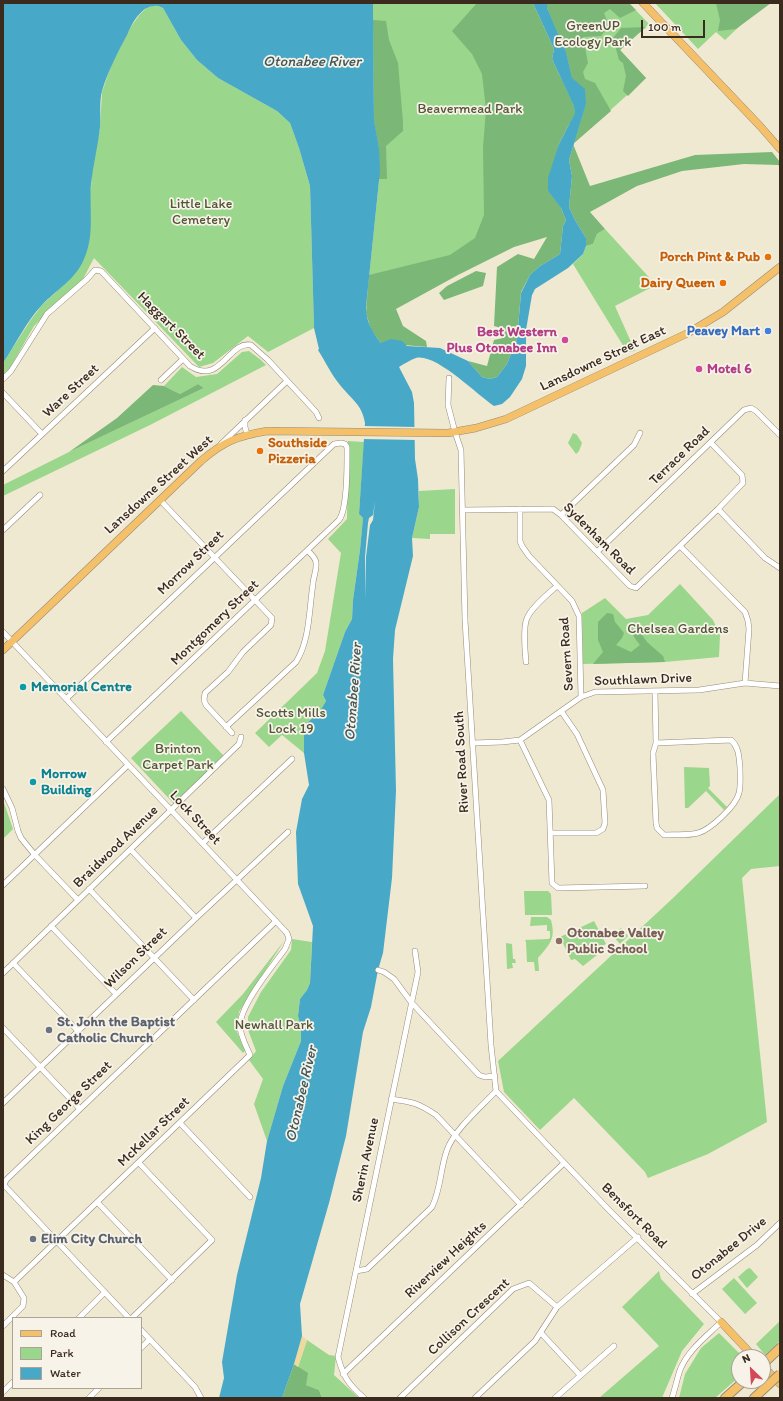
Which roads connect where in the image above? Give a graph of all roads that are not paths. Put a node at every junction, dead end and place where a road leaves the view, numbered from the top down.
1 (643, 3) edge
2 (780, 149) edge
3 (780, 267) edge
4 (155, 328) junction
5 (184, 359) junction
6 (449, 378) dead end
7 (3, 379) edge
8 (161, 380) dead end
9 (287, 381) junction
10 (3, 393) edge
11 (319, 418) dead end
12 (245, 420) junction
13 (455, 432) junction
14 (420, 433) joint
15 (640, 433) dead end
16 (42, 434) junction
17 (247, 434) junction
18 (780, 436) edge
19 (711, 443) junction
20 (334, 444) joint
21 (218, 447) junction
22 (3, 471) edge
23 (40, 495) dead end
24 (160, 500) junction
25 (520, 509) junction
26 (718, 509) junction
27 (463, 510) junction
28 (561, 515) junction
29 (3, 530) edge
30 (680, 546) junction
31 (308, 551) junction
32 (598, 551) junction
33 (215, 557) junction
34 (780, 568) edge
35 (557, 586) junction
36 (256, 600) junction
37 (3, 632) edge
38 (12, 642) junction
39 (3, 650) edge
40 (526, 662) dead end
41 (745, 683) junction
42 (780, 686) edge
43 (655, 691) junction
44 (582, 697) junction
45 (66, 699) junction
46 (561, 711) junction
47 (226, 727) junction
48 (232, 733) dead end
49 (241, 737) dead end
50 (520, 740) junction
51 (106, 742) junction
52 (473, 743) junction
53 (656, 743) junction
54 (292, 759) dead end
55 (128, 765) junction
56 (3, 789) edge
57 (172, 811) junction
58 (288, 832) dead end
59 (551, 833) junction
60 (203, 843) junction
61 (131, 850) junction
62 (34, 854) junction
63 (237, 880) junction
64 (3, 885) edge
65 (644, 886) dead end
66 (89, 889) junction
67 (78, 900) junction
68 (196, 918) junction
69 (276, 921) junction
70 (51, 926) junction
71 (287, 933) joint
72 (415, 951) dead end
73 (154, 957) junction
74 (14, 963) junction
75 (378, 970) dead end
76 (3, 973) edge
77 (116, 994) junction
78 (194, 1000) junction
79 (411, 1002) junction
80 (3, 1028) edge
81 (78, 1030) junction
82 (40, 1068) junction
83 (495, 1076) junction
84 (496, 1091) junction
85 (391, 1099) junction
86 (3, 1103) edge
87 (80, 1109) junction
88 (180, 1123) junction
89 (454, 1135) junction
90 (139, 1163) junction
91 (564, 1163) junction
92 (3, 1185) edge
93 (250, 1197) dead end
94 (98, 1203) junction
95 (521, 1205) junction
96 (780, 1223) edge
97 (638, 1237) junction
98 (58, 1241) junction
99 (356, 1271) junction
100 (3, 1275) edge
101 (172, 1280) junction
102 (14, 1282) junction
103 (105, 1292) junction
104 (692, 1294) junction
105 (558, 1307) junction
106 (80, 1317) edge
107 (129, 1317) edge
108 (131, 1317) edge
109 (721, 1322) junction
110 (3, 1326) edge
111 (142, 1331) edge
112 (540, 1333) junction
113 (149, 1340) junction
114 (614, 1346) dead end
115 (142, 1347) edge
116 (780, 1348) edge
117 (746, 1349) edge
118 (771, 1357) edge
119 (771, 1371) edge
120 (343, 1374) junction
121 (780, 1374) edge
122 (580, 1375) junction
123 (12, 1383) edge
124 (780, 1384) edge
125 (98, 1389) edge
126 (735, 1389) edge
127 (3, 1392) edge
128 (201, 1397) edge
129 (88, 1398) edge
130 (364, 1398) edge
131 (400, 1398) edge
132 (475, 1398) edge
133 (555, 1398) edge
134 (672, 1398) edge
135 (725, 1398) edge
136 (754, 1398) edge

1 - 2 main road
3 - 13 main road, Lansdowne Street East
4 - 5 street, Haggart Street
4 - 7 street, Haggart Street
4 - 16 street, Ware Street
5 - 8 street
5 - 9 street, Haggart Street
6 - 13 street, River Road South
9 - 11 street, Haggart Street
9 - 12 street
10 - 16 street
12 - 17 street
12 - 21 street
13 - 14 main road, Lansdowne Street East
13 - 27 street, River Road South
14 - 17 main road, Lansdowne Street West
15 - 28 street
16 - 22 street, Ware Street
17 - 21 main road, Lansdowne Street West
18 - 19 street, Terrace Road
19 - 26 street, Sydenham Road
19 - 32 street, Terrace Road
20 - 31 street, Montgomery Street
20 - 33 street, Morrow Street
21 - 24 main road, Lansdowne Street West
23 - 29 street
24 - 33 street
24 - 38 main road, Lansdowne Street West
25 - 27 street, Sydenham Road
25 - 28 street, Sydenham Road
25 - 35 street, Severn Road
26 - 30 street, Sydenham Road
26 - 34 street
27 - 52 street, River Road South
28 - 32 street, Sydenham Road
30 - 32 street, Sydenham Road
30 - 41 street
31 - 36 street, Montgomery Street
31 - 47 street
33 - 36 street
33 - 45 street, Morrow Street
35 - 40 street
35 - 44 street, Severn Road
36 - 47 street
36 - 51 street, Montgomery Street
37 - 38 street, Lock Street
38 - 39 main road, Lansdowne Street West
38 - 45 street, Lock Street
41 - 42 street, Southlawn Drive
41 - 43 street, Southlawn Drive
43 - 44 street, Southlawn Drive
43 - 53 street
44 - 46 street, Southlawn Drive
45 - 51 street, Lock Street
46 - 50 street, Southlawn Drive
46 - 59 street
47 - 48 street
49 - 57 street, Braidwood Avenue
50 - 52 street, Southlawn Drive
50 - 59 street
51 - 55 street, Lock Street
52 - 83 street, River Road South
53 - 53 street
54 - 60 street
55 - 57 street, Lock Street
55 - 62 street
56 - 62 street
57 - 60 street, Lock Street
57 - 61 street, Braidwood Avenue
58 - 63 street, Wilson Street
59 - 65 street
60 - 63 street, Lock Street
61 - 66 street, Braidwood Avenue
61 - 68 street
62 - 64 street
62 - 67 street
63 - 68 street, Wilson Street
63 - 69 street, Lock Street
66 - 67 street, Braidwood Avenue
66 - 73 street
67 - 70 street, Braidwood Avenue
68 - 73 street, Wilson Street
69 - 71 street, Lock Street
69 - 78 street, King George Street
70 - 74 street, Braidwood Avenue
70 - 77 street
71 - 88 street, McKellar Street
72 - 79 street, Sherin Avenue
73 - 77 street, Wilson Street
73 - 78 street
74 - 76 street, Braidwood Avenue
74 - 81 street
75 - 79 street
77 - 81 street, Wilson Street
78 - 87 street, King George Street
79 - 83 street
79 - 85 street, Sherin Avenue
80 - 82 street
81 - 82 street, Wilson Street
82 - 86 street, Wilson Street
82 - 87 street
83 - 84 street, River Road South
84 - 89 street
84 - 91 street, Bensfort Road
85 - 89 street
85 - 99 street, Sherin Avenue
87 - 92 street, King George Street
88 - 90 street, McKellar Street
88 - 93 street
89 - 95 street
89 - 99 street
90 - 94 street, McKellar Street
90 - 101 street
91 - 95 street, Riverview Heights
91 - 97 street, Bensfort Road
92 - 98 street
94 - 98 street, McKellar Street
94 - 101 street
95 - 120 street, Riverview Heights
96 - 104 street, Otonabee Drive
97 - 104 street, Bensfort Road
97 - 105 street
98 - 102 street, McKellar Street
98 - 103 street
99 - 120 street, Sherin Avenue
100 - 102 street
101 - 108 street
102 - 110 street
103 - 106 street
103 - 107 street
104 - 109 street, Bensfort Road
105 - 112 street
105 - 131 street, Collison Crescent
109 - 117 main road, Bensfort Road
109 - 134 street
111 - 113 street
112 - 122 street
112 - 132 street
113 - 115 street
113 - 128 street
114 - 122 street
116 - 118 highway
119 - 124 main road
120 - 130 street
121 - 136 highway, bridge
122 - 133 street
123 - 127 street
125 - 129 street
126 - 135 highway

